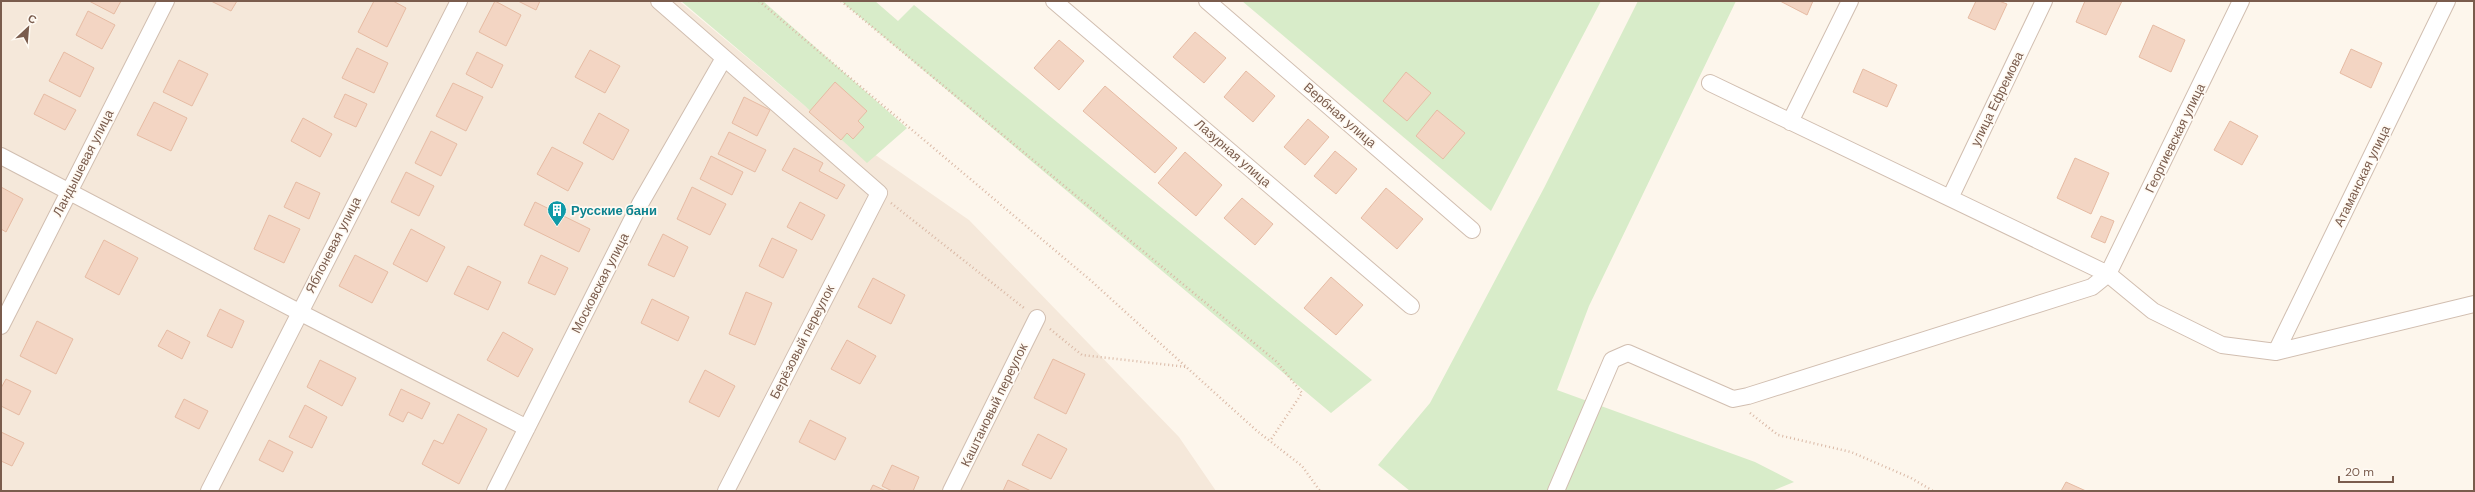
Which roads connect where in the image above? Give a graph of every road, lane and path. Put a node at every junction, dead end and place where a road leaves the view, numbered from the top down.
1 (166, 1) edge
2 (459, 1) edge
3 (659, 1) edge
4 (759, 1) edge
5 (841, 1) edge
6 (1054, 1) edge
7 (1207, 1) edge
8 (1850, 1) edge
9 (2044, 1) edge
10 (2241, 1) edge
11 (2448, 1) edge
12 (724, 58) junction
13 (1710, 83) dead end
14 (1790, 122) junction
15 (1, 156) edge
16 (68, 191) junction
17 (879, 193) junction
18 (1950, 198) junction
19 (1472, 230) dead end
20 (2108, 274) junction
21 (2474, 304) edge
22 (1411, 306) dead end
23 (299, 312) junction
24 (1037, 318) junction
25 (1, 326) edge
26 (2276, 352) junction
27 (1187, 367) junction
28 (1733, 399) junction
29 (527, 428) junction
30 (1270, 441) junction
31 (209, 491) edge
32 (495, 491) edge
33 (726, 491) edge
34 (951, 491) edge
35 (1320, 491) edge
36 (1556, 491) edge
37 (1933, 491) edge

1 - 16 street, Ландышевая улица
2 - 23 street, Яблоневая улица
3 - 12 street
4 - 27 path
5 - 30 path
6 - 22 street, Лазурная улица
7 - 19 street, Вербная улица
8 - 14 street
9 - 18 street, улица Ефремова
10 - 20 street, Георгиевская улица
11 - 26 street, Атаманская улица
12 - 17 street
12 - 29 street, Московская улица
13 - 14 street
14 - 18 street
15 - 16 street
16 - 23 street
16 - 25 street, Ландышевая улица
17 - 24 path
17 - 33 street, Берёзовый переулок
18 - 20 street
20 - 26 street
20 - 28 street
21 - 26 street
23 - 29 street
23 - 31 street, Яблоневая улица
24 - 27 path
24 - 34 street, Каштановый переулок
27 - 30 path
28 - 36 street
28 - 37 path
29 - 32 street, Московская улица
30 - 35 path

